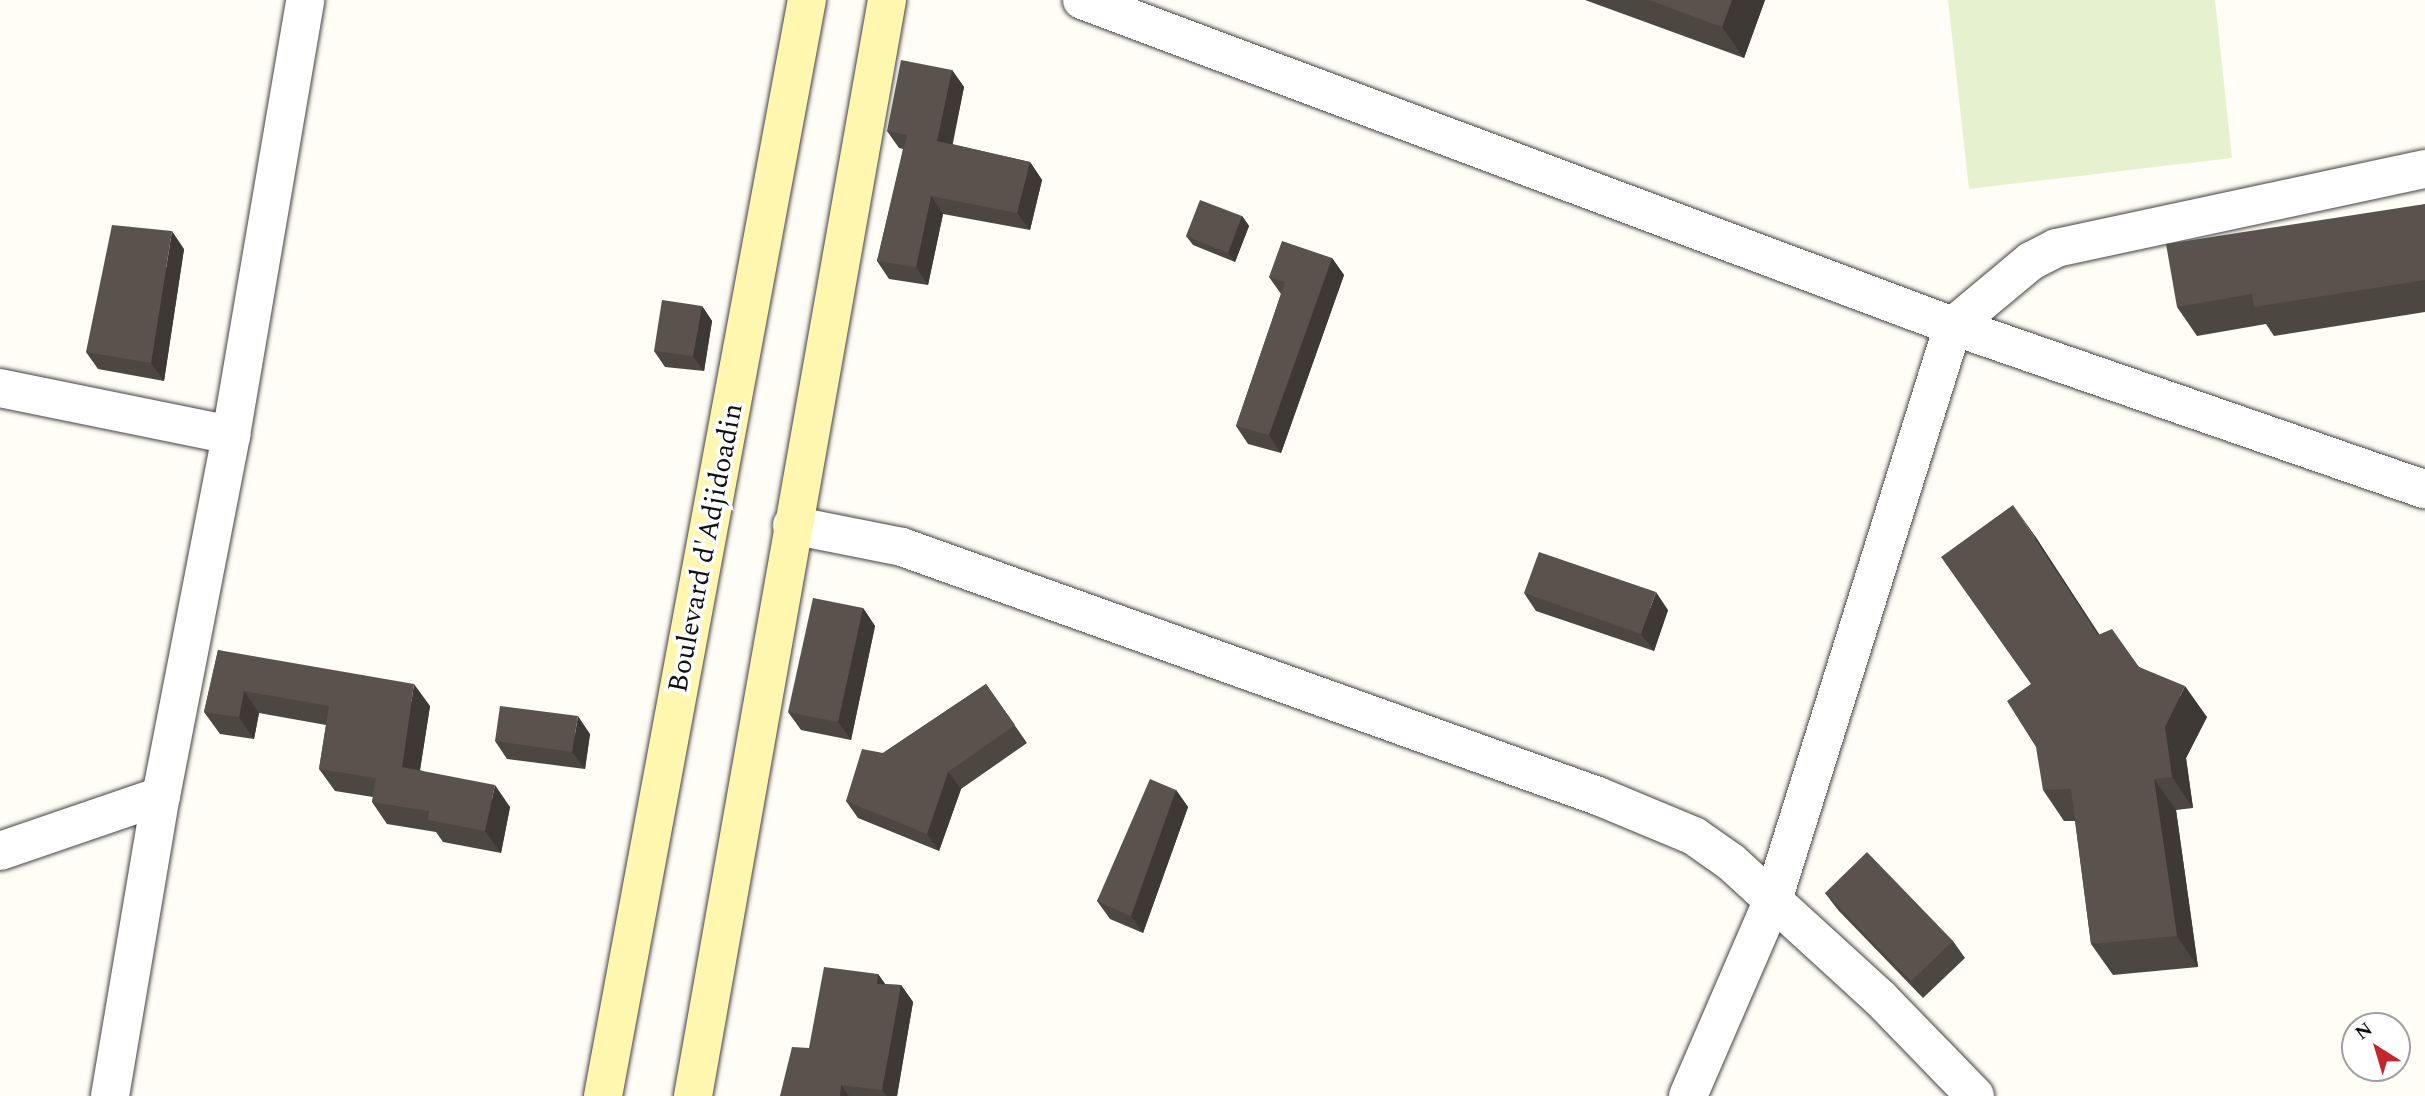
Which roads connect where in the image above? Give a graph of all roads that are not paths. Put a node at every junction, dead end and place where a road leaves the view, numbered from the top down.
1 (305, 0) edge
2 (807, 0) edge
3 (887, 0) edge
4 (1082, 0) edge
5 (1144, 12) edge
6 (2425, 169) edge
7 (1953, 326) junction
8 (0, 388) edge
9 (232, 435) junction
10 (2425, 489) edge
11 (792, 525) junction
12 (161, 796) junction
13 (0, 851) edge
14 (1773, 900) junction
15 (110, 1096) edge
16 (603, 1096) edge
17 (693, 1096) edge
18 (1688, 1096) edge
19 (1975, 1096) edge

1 - 9 street
2 - 16 main road, Boulevard d'Adjidoadin
3 - 11 main road
4 - 5 street
5 - 7 street
6 - 7 street
7 - 10 street
7 - 14 street
8 - 9 street
9 - 12 street
11 - 14 street
11 - 17 main road
12 - 13 street
12 - 15 street
14 - 18 street
14 - 19 street

